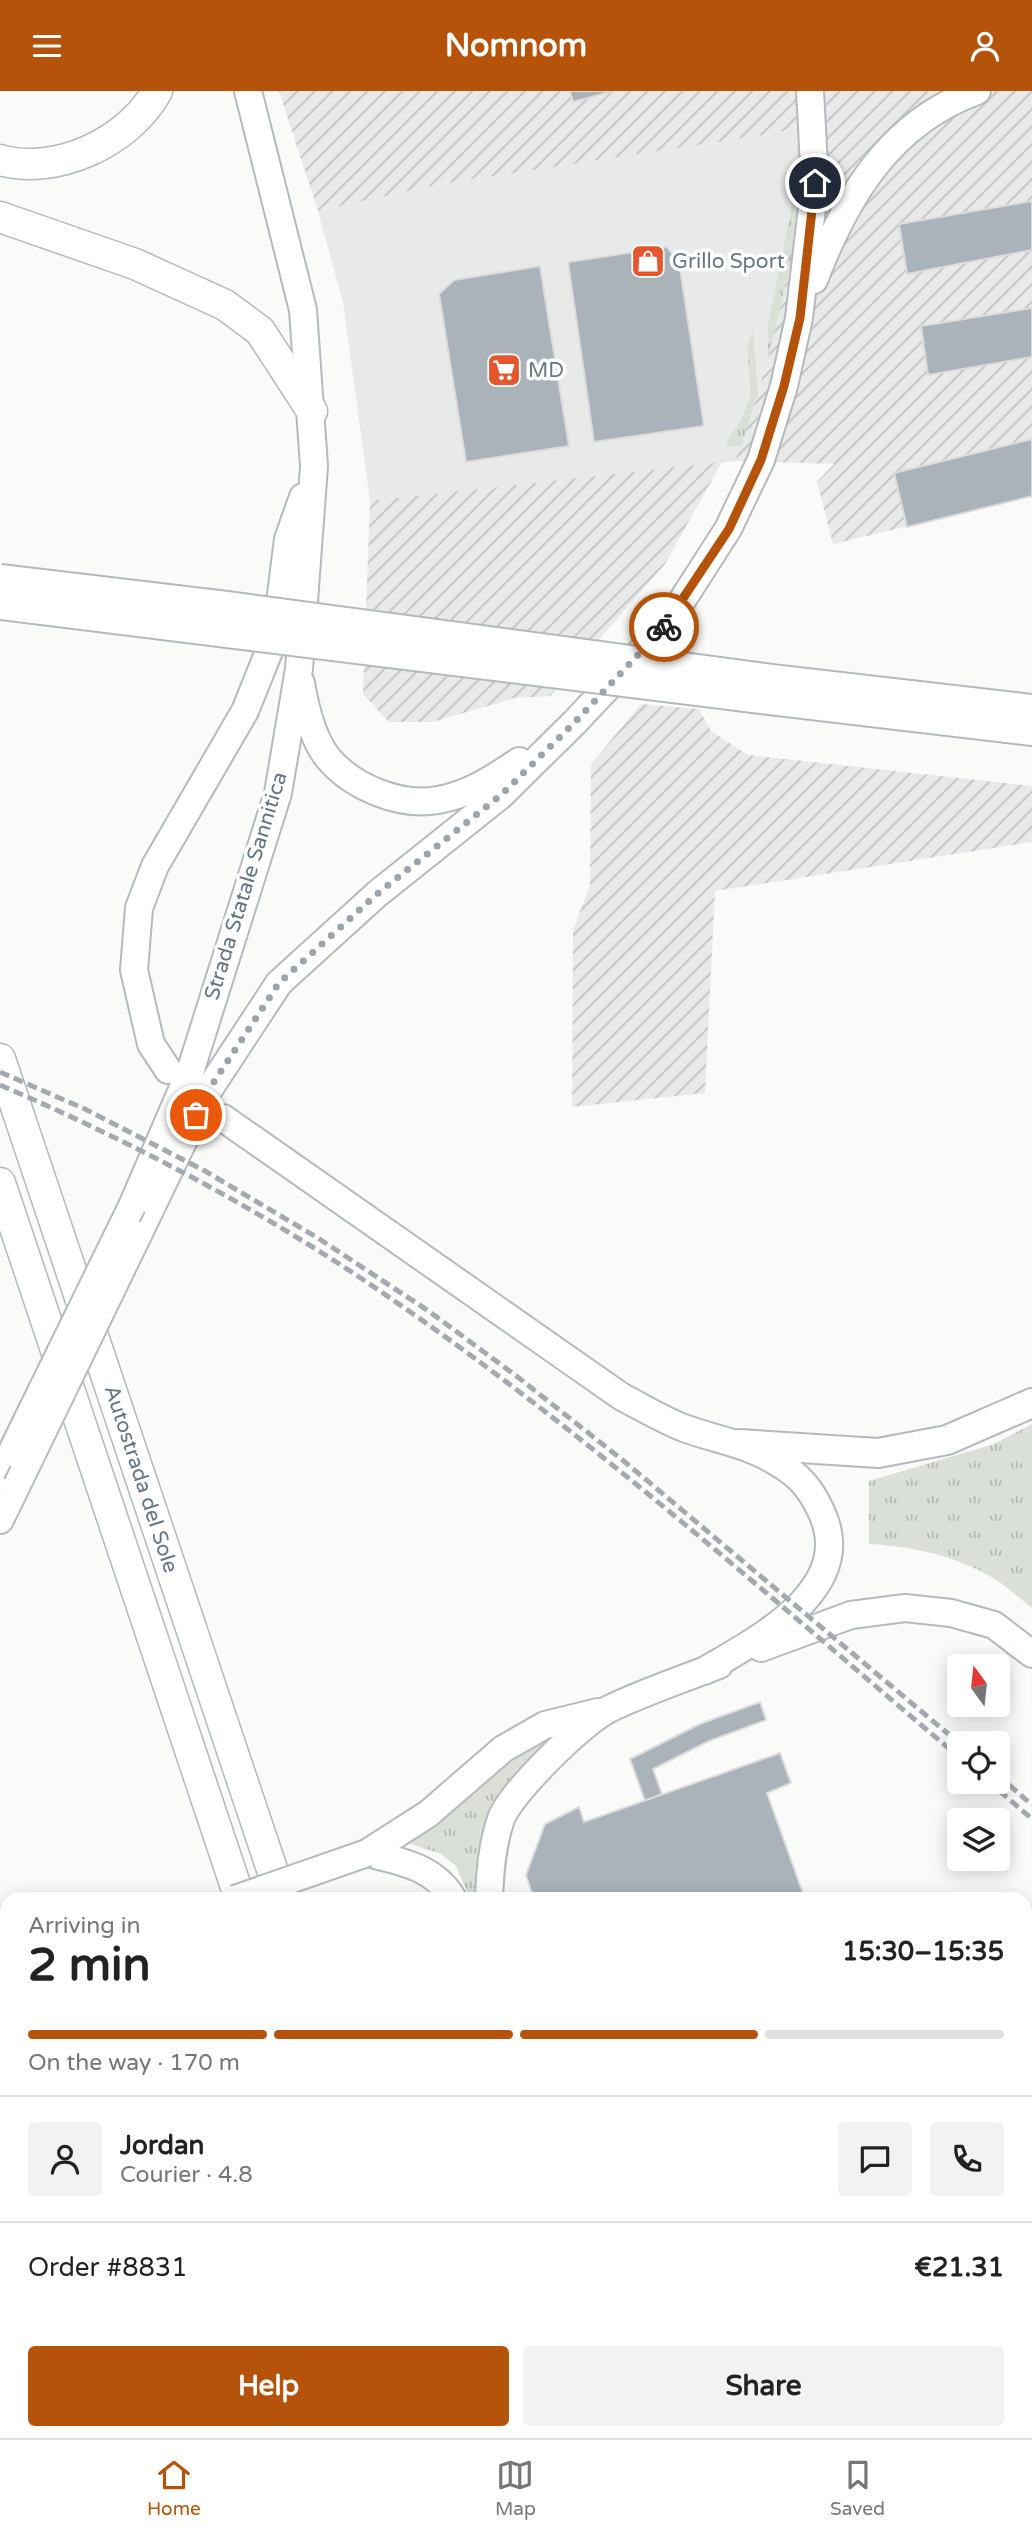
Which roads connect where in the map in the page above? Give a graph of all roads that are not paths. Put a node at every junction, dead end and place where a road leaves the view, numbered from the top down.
1 (157, 91) edge
2 (248, 91) edge
3 (810, 91) edge
4 (978, 91) edge
5 (0, 160) edge
6 (0, 217) edge
7 (800, 318) junction
8 (312, 411) junction
9 (314, 466) junction
10 (0, 579) edge
11 (0, 605) edge
12 (299, 669) junction
13 (779, 690) junction
14 (1032, 709) edge
15 (575, 722) junction
16 (1032, 731) edge
17 (0, 1059) edge
18 (168, 1070) dead end
19 (223, 1118) dead end
20 (0, 1183) edge
21 (1032, 1403) edge
22 (740, 1444) junction
23 (10, 1471) edge
24 (0, 1520) edge
25 (1032, 1654) edge
26 (704, 1671) junction
27 (606, 1710) junction
28 (367, 1853) junction
29 (235, 1892) edge
30 (257, 1892) edge
31 (280, 1892) edge
32 (447, 1892) edge
33 (489, 1892) edge

1 - 5 highway
2 - 8 main road, Strada Statale Sannitica
3 - 7 main road
4 - 7 main road
6 - 8 highway
7 - 15 main road
8 - 9 main road, Strada Statale Sannitica
9 - 12 main road, Strada Statale Sannitica
9 - 18 main road
10 - 13 highway, bridge
11 - 13 highway, bridge
12 - 15 main road
12 - 23 main road, Strada Statale Sannitica, bridge
13 - 14 highway
13 - 16 highway
15 - 23 main road, Strada Statale Sannitica, bridge
17 - 31 highway, Autostrada del Sole
19 - 22 main road
20 - 29 highway, Autostrada del Sole
21 - 22 highway
22 - 26 main road
23 - 24 main road, Strada Statale Sannitica
25 - 26 main road
26 - 27 main road
27 - 28 main road
27 - 33 main road
28 - 30 main road, bridge
28 - 32 main road

